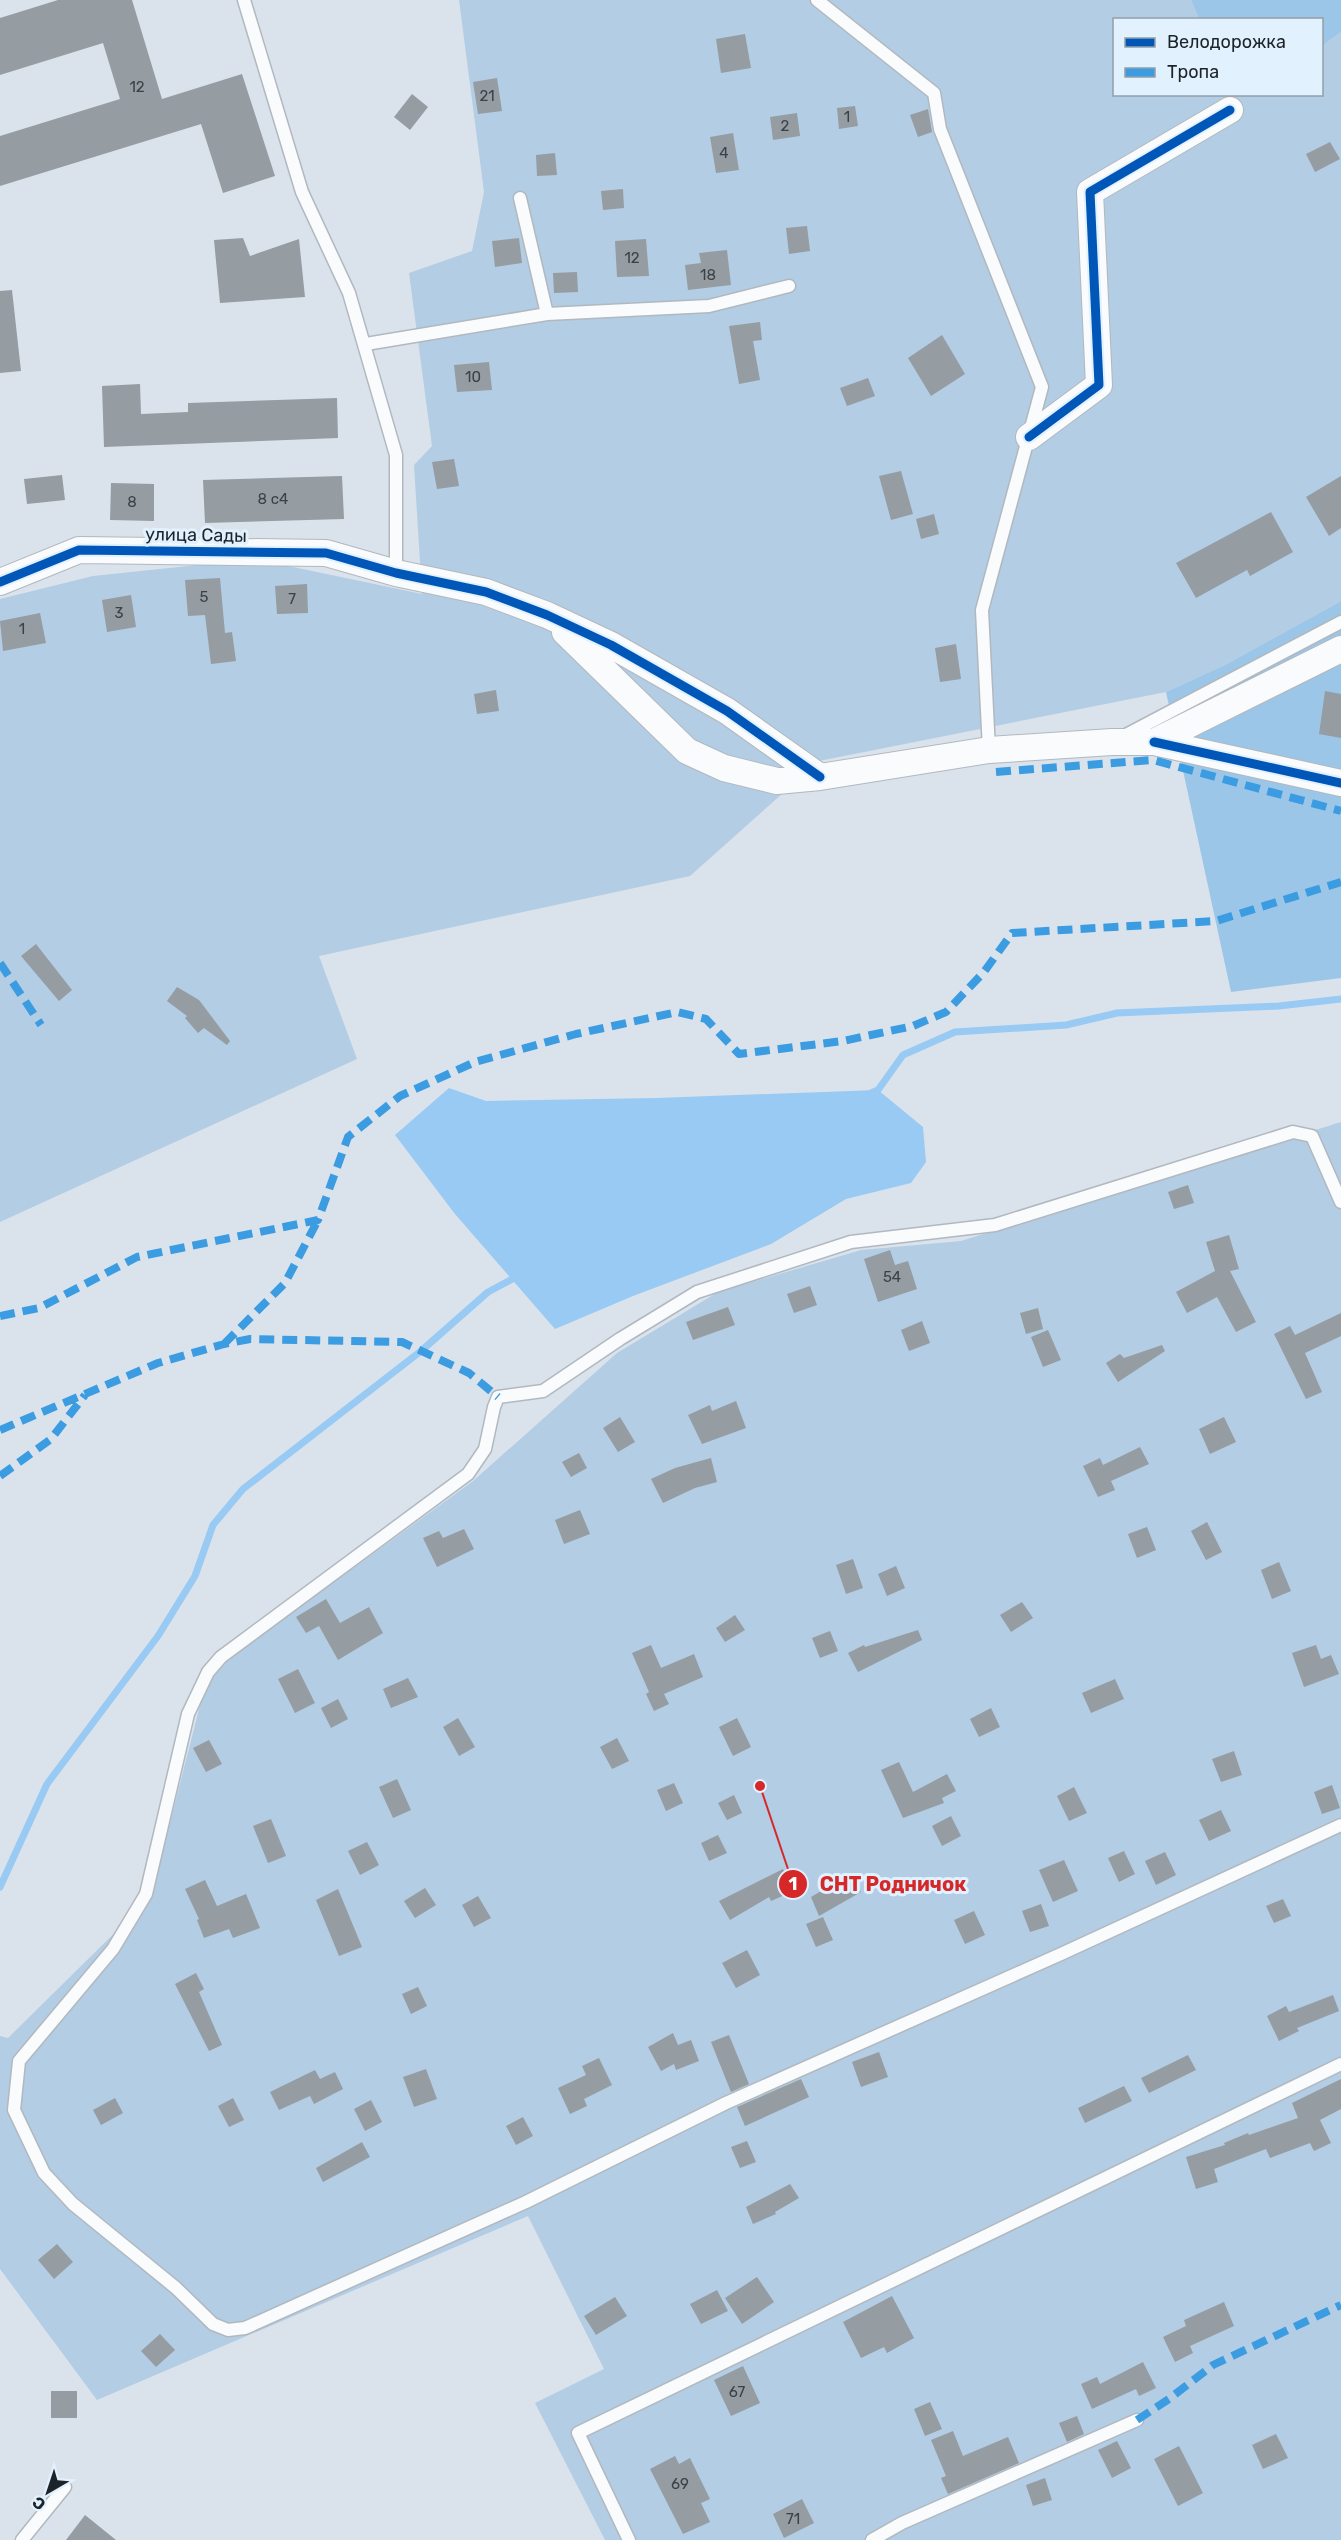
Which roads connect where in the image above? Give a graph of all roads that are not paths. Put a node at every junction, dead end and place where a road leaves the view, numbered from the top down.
1 (244, 0) edge
2 (817, 0) edge
3 (1230, 110) dead end
4 (520, 198) dead end
5 (789, 286) dead end
6 (547, 314) junction
7 (366, 344) junction
8 (1029, 437) junction
9 (396, 573) junction
10 (0, 582) edge
11 (547, 615) junction
12 (1341, 622) edge
13 (1341, 649) edge
14 (1112, 742) junction
15 (1154, 742) junction
16 (989, 750) junction
17 (820, 777) junction
18 (1341, 783) edge
19 (1341, 1202) edge
20 (1341, 1825) edge
21 (1341, 2064) edge
22 (1137, 2420) dead end
23 (65, 2487) dead end
24 (22, 2540) edge
25 (629, 2540) edge
26 (872, 2540) edge

1 - 7 lane
2 - 8 lane
3 - 8 street
4 - 6 lane
5 - 6 lane
6 - 7 lane
7 - 9 lane
8 - 16 lane
9 - 10 street, улица Сады
9 - 11 street, улица Сады
11 - 17 street, улица Сады
11 - 17 street
12 - 14 lane
13 - 15 street
14 - 15 street
14 - 16 street
15 - 18 street
16 - 17 street
19 - 20 lane
21 - 25 lane
22 - 26 lane
23 - 24 lane

